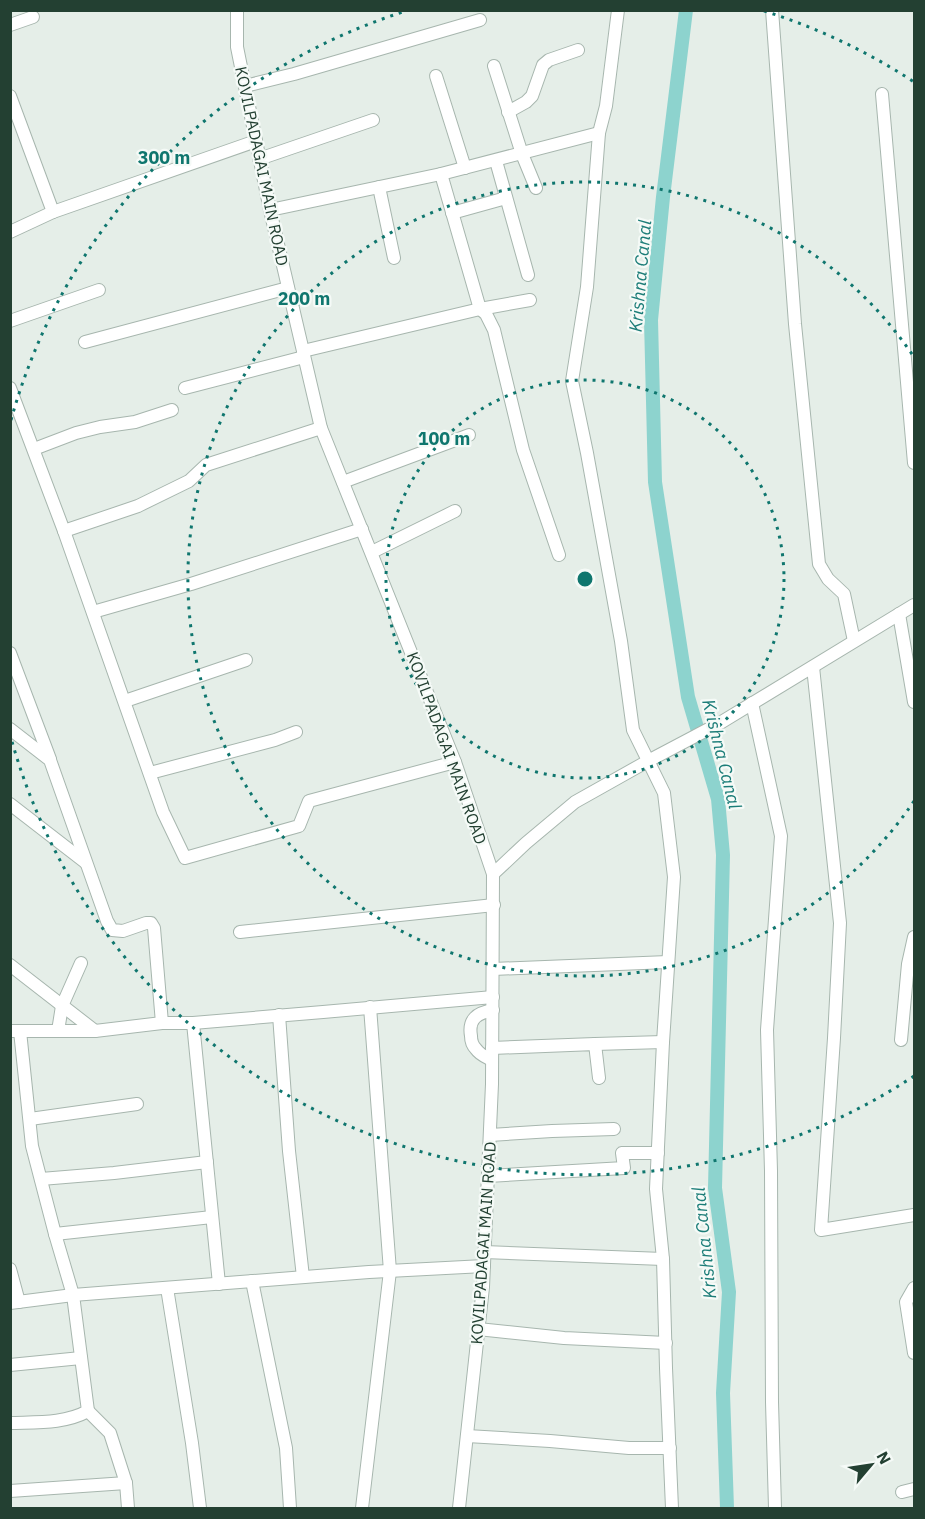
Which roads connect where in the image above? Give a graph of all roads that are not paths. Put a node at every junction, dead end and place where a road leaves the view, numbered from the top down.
1 (237, 10) edge
2 (618, 10) edge
3 (772, 10) edge
4 (33, 17) dead end
5 (480, 20) dead end
6 (10, 25) edge
7 (578, 50) dead end
8 (494, 66) dead end
9 (436, 76) dead end
10 (245, 86) junction
11 (882, 94) dead end
12 (10, 96) edge
13 (508, 112) junction
14 (373, 120) dead end
15 (599, 133) junction
16 (256, 141) junction
17 (522, 154) junction
18 (259, 159) junction
19 (496, 160) junction
20 (465, 168) junction
21 (441, 174) junction
22 (379, 187) junction
23 (536, 188) dead end
24 (506, 198) junction
25 (270, 210) junction
26 (53, 212) junction
27 (452, 213) junction
28 (10, 232) edge
29 (394, 258) dead end
30 (528, 275) dead end
31 (288, 288) junction
32 (99, 290) dead end
33 (530, 300) dead end
34 (480, 309) junction
35 (10, 321) edge
36 (85, 342) dead end
37 (303, 354) junction
38 (10, 388) edge
39 (185, 388) dead end
40 (172, 410) dead end
41 (321, 428) junction
42 (469, 435) dead end
43 (34, 449) junction
44 (915, 463) edge
45 (343, 482) junction
46 (455, 511) dead end
47 (362, 529) junction
48 (64, 531) junction
49 (372, 552) junction
50 (559, 555) dead end
51 (915, 605) edge
52 (93, 612) junction
53 (899, 614) junction
54 (854, 641) junction
55 (10, 653) edge
56 (246, 660) dead end
57 (813, 667) junction
58 (124, 701) junction
59 (915, 702) edge
60 (752, 703) junction
61 (10, 729) edge
62 (296, 732) dead end
63 (50, 760) junction
64 (648, 761) junction
65 (455, 762) junction
66 (150, 773) junction
67 (10, 804) edge
68 (86, 862) junction
69 (493, 874) junction
70 (494, 905) junction
71 (240, 932) dead end
72 (915, 937) edge
73 (668, 962) junction
74 (81, 963) dead end
75 (10, 965) edge
76 (493, 969) junction
77 (493, 997) junction
78 (62, 1005) junction
79 (370, 1007) junction
80 (492, 1010) junction
81 (279, 1015) junction
82 (162, 1023) junction
83 (193, 1023) junction
84 (15, 1031) edge
85 (58, 1031) junction
86 (95, 1031) junction
87 (901, 1040) dead end
88 (663, 1042) junction
89 (595, 1044) junction
90 (492, 1054) junction
91 (599, 1078) dead end
92 (137, 1104) dead end
93 (30, 1119) junction
94 (614, 1129) dead end
95 (490, 1136) junction
96 (658, 1154) junction
97 (207, 1162) junction
98 (488, 1176) junction
99 (41, 1179) junction
100 (915, 1215) edge
101 (212, 1217) junction
102 (55, 1234) junction
103 (484, 1252) junction
104 (663, 1258) junction
105 (483, 1266) junction
106 (10, 1269) edge
107 (390, 1271) junction
108 (303, 1277) junction
109 (252, 1281) junction
110 (219, 1284) junction
111 (167, 1288) junction
112 (915, 1288) edge
113 (73, 1295) junction
114 (15, 1302) edge
115 (478, 1329) junction
116 (666, 1343) junction
117 (915, 1353) edge
118 (81, 1358) junction
119 (10, 1365) edge
120 (88, 1411) junction
121 (10, 1424) edge
122 (467, 1436) junction
123 (670, 1448) junction
124 (126, 1484) junction
125 (10, 1491) edge
126 (128, 1509) edge
127 (200, 1509) edge
128 (290, 1509) edge
129 (362, 1509) edge
130 (459, 1509) edge
131 (672, 1509) edge
132 (775, 1509) edge

1 - 10 street, KOVILPADAGAI MAIN ROAD
2 - 15 street
3 - 54 street
4 - 6 street
5 - 10 street
7 - 13 street
8 - 13 street
9 - 20 street
10 - 16 street, KOVILPADAGAI MAIN ROAD
11 - 44 street
12 - 26 street
13 - 17 street
14 - 18 street
15 - 17 street
15 - 64 street
16 - 18 street, KOVILPADAGAI MAIN ROAD
16 - 26 street
17 - 19 street
17 - 23 street
18 - 25 street, KOVILPADAGAI MAIN ROAD
19 - 20 street
19 - 24 street
20 - 21 street
21 - 22 street
21 - 27 street
22 - 25 street
22 - 29 street
24 - 27 street
24 - 30 street
25 - 31 street, KOVILPADAGAI MAIN ROAD
26 - 28 street
27 - 34 street
31 - 36 street
31 - 37 street, KOVILPADAGAI MAIN ROAD
32 - 35 street
33 - 34 street
34 - 37 street
34 - 50 street
37 - 39 street
37 - 41 street, KOVILPADAGAI MAIN ROAD
38 - 43 street
40 - 43 street
41 - 45 street, KOVILPADAGAI MAIN ROAD
41 - 48 street
42 - 45 street
43 - 48 street
45 - 47 street, KOVILPADAGAI MAIN ROAD
46 - 49 street
47 - 49 street, KOVILPADAGAI MAIN ROAD
47 - 52 street
48 - 52 street
49 - 65 street, KOVILPADAGAI MAIN ROAD
51 - 53 street
52 - 58 street
53 - 54 street
53 - 59 street
54 - 57 street
55 - 63 street
56 - 58 street
57 - 60 street
57 - 100 street
58 - 66 street
60 - 64 street
60 - 132 street
61 - 63 street
62 - 66 street
63 - 68 street
64 - 69 street
64 - 73 street
65 - 66 street
65 - 69 street, KOVILPADAGAI MAIN ROAD
67 - 68 street
68 - 82 street
69 - 70 street, KOVILPADAGAI MAIN ROAD
70 - 71 street
70 - 76 street, KOVILPADAGAI MAIN ROAD
72 - 87 street
73 - 76 street
73 - 88 street
74 - 78 street
75 - 78 street
76 - 77 street, KOVILPADAGAI MAIN ROAD
77 - 79 street
77 - 80 street, KOVILPADAGAI MAIN ROAD
78 - 85 street
78 - 86 street
79 - 81 street
79 - 107 street
80 - 90 street, KOVILPADAGAI MAIN ROAD
80 - 90 street
81 - 83 street
81 - 108 street
82 - 83 street
82 - 86 street
83 - 97 street
84 - 85 street
84 - 93 street
85 - 86 street
88 - 89 street
88 - 96 street
89 - 90 street
89 - 91 street
90 - 95 street, KOVILPADAGAI MAIN ROAD
92 - 93 street
93 - 99 street
94 - 95 street
95 - 98 street, KOVILPADAGAI MAIN ROAD
96 - 98 street
96 - 104 street
97 - 99 street
97 - 101 street
98 - 103 street, KOVILPADAGAI MAIN ROAD
99 - 102 street
101 - 102 street
101 - 110 street
102 - 113 street
103 - 104 street
103 - 105 street, KOVILPADAGAI MAIN ROAD
104 - 116 street
105 - 107 street
105 - 115 street, KOVILPADAGAI MAIN ROAD
106 - 114 street
107 - 108 street
107 - 129 street
108 - 109 street
109 - 110 street
109 - 128 street
110 - 111 street
111 - 113 street
111 - 127 street
112 - 117 street
113 - 114 street
113 - 118 street
115 - 116 street
115 - 122 street, KOVILPADAGAI MAIN ROAD
116 - 123 street
118 - 119 street
118 - 120 street
120 - 121 street
120 - 124 street
122 - 123 street
122 - 130 street, KOVILPADAGAI MAIN ROAD
123 - 131 street
124 - 125 street
124 - 126 street

